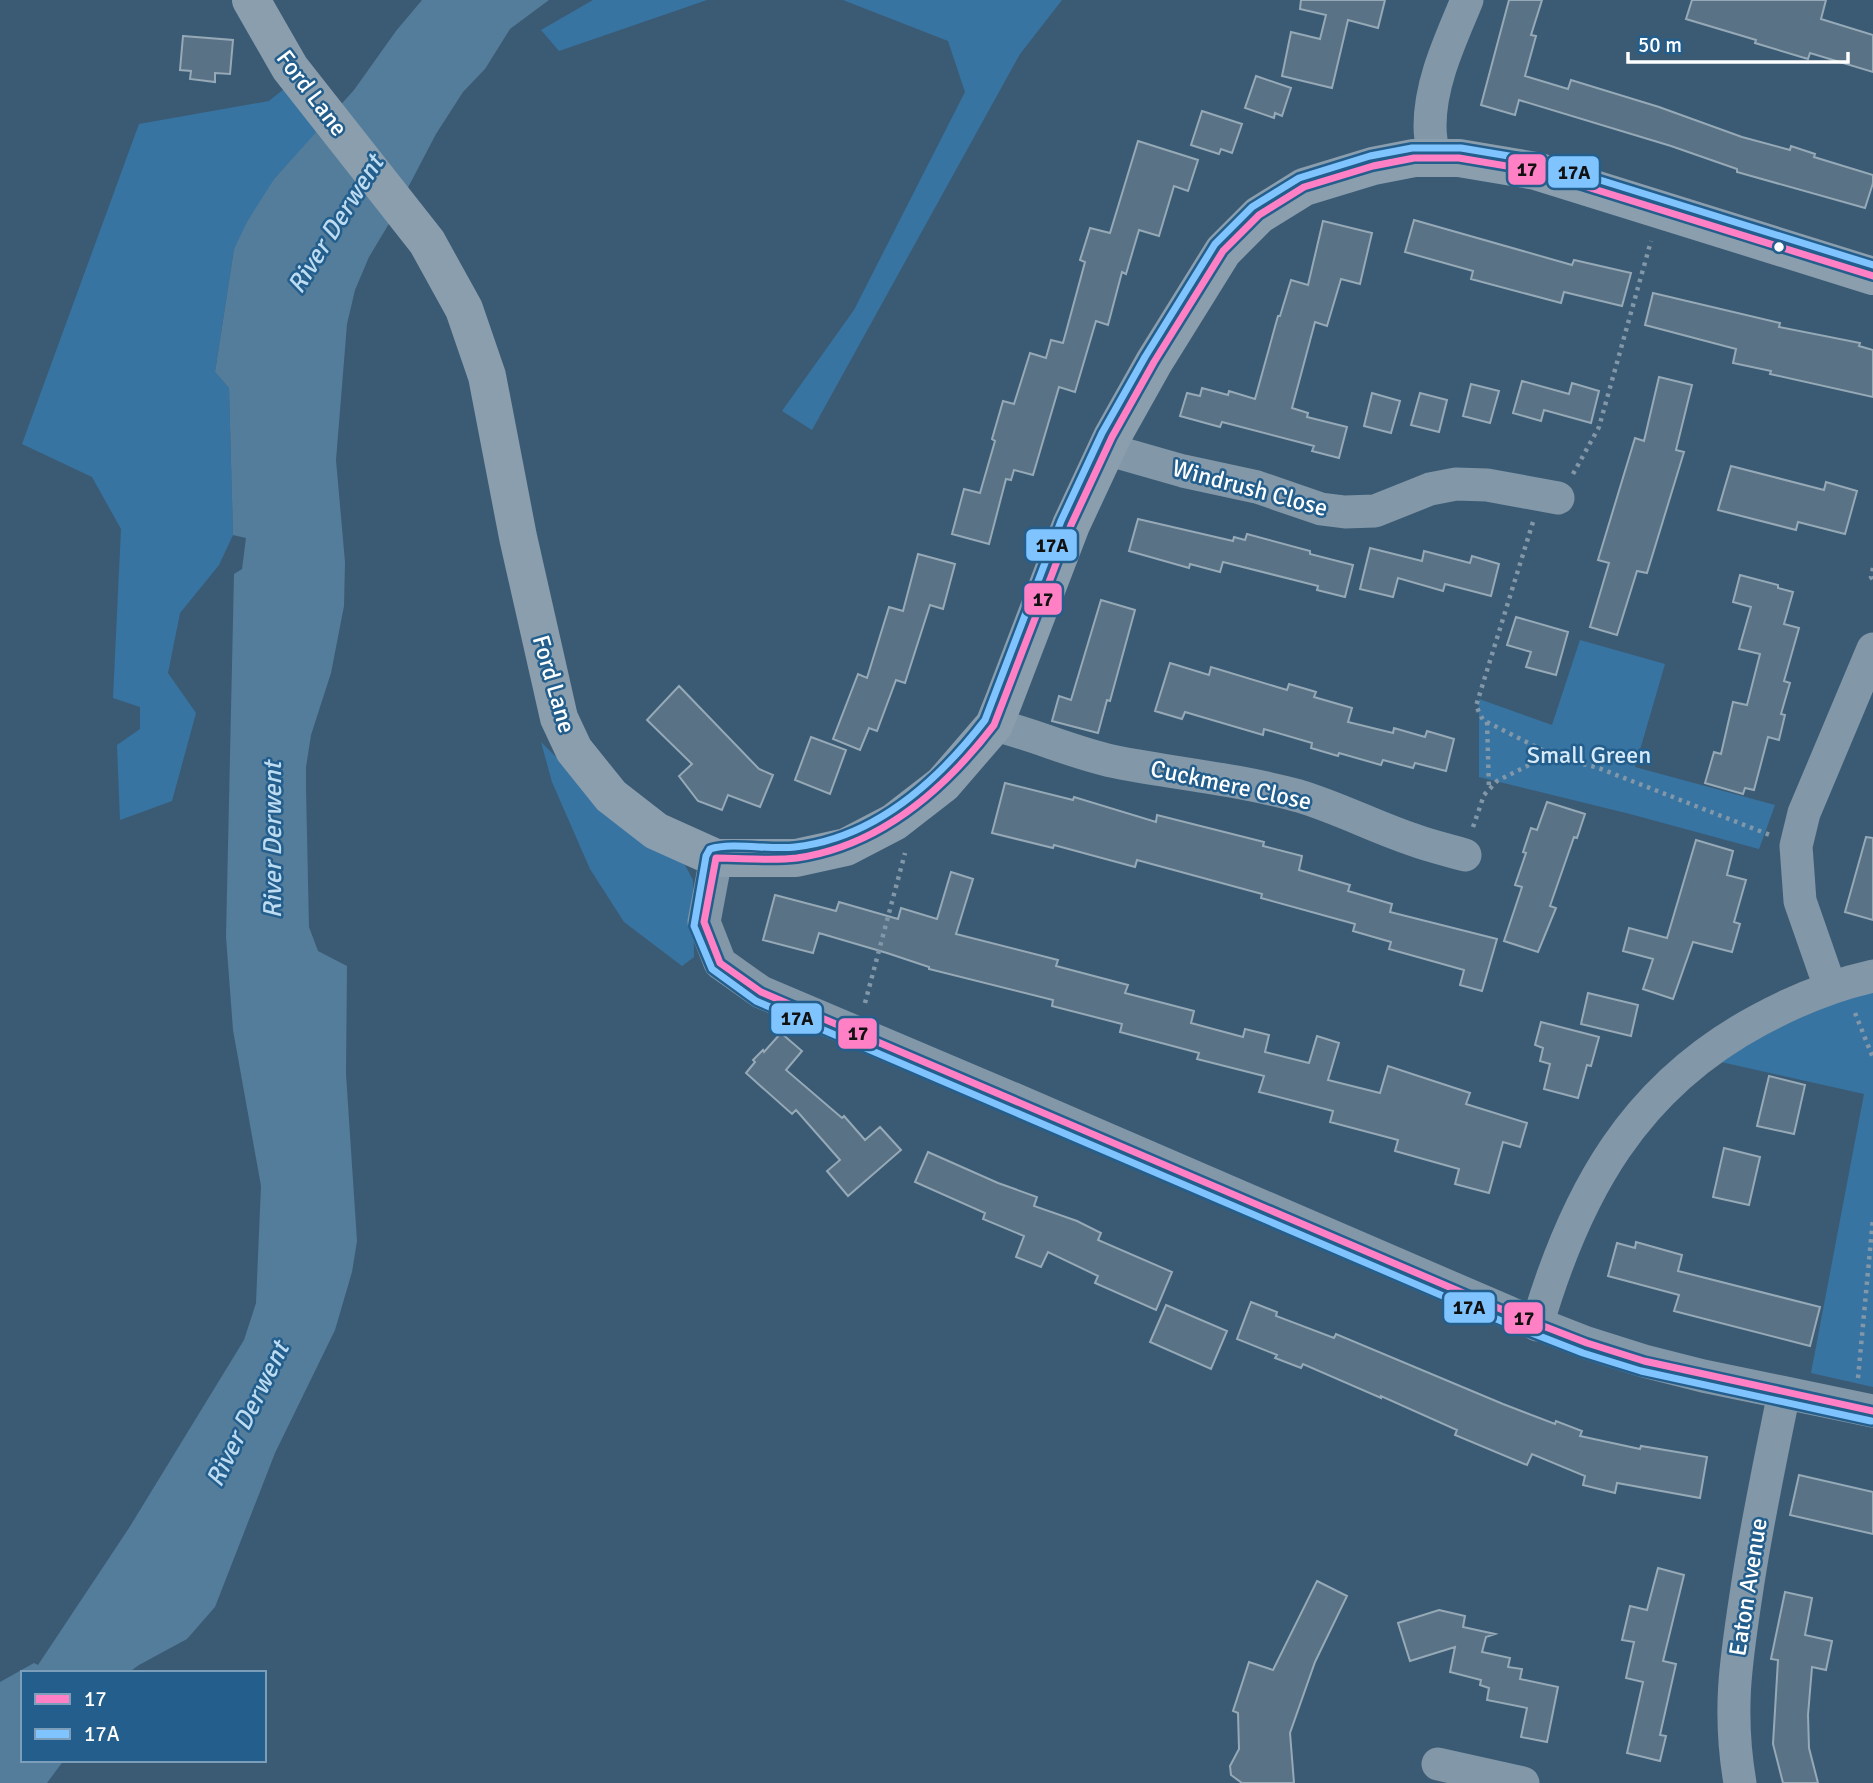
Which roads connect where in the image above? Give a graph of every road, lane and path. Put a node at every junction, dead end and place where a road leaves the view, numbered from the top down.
1 (251, 0) edge
2 (1467, 0) edge
3 (1434, 158) junction
4 (1660, 210) junction
5 (1873, 276) edge
6 (1106, 449) junction
7 (1550, 496) junction
8 (1873, 568) edge
9 (1873, 580) edge
10 (1873, 649) edge
11 (1487, 722) junction
12 (994, 724) junction
13 (1560, 759) junction
14 (1489, 789) junction
15 (894, 822) junction
16 (1796, 846) junction
17 (1465, 855) joint
18 (716, 858) junction
19 (1848, 982) edge
20 (857, 1031) junction
21 (1873, 1058) edge
22 (1873, 1218) edge
23 (1537, 1325) junction
24 (1784, 1393) junction
25 (1864, 1409) edge
26 (1437, 1764) dead end
27 (1523, 1783) edge
28 (1740, 1783) edge

1 - 18 street, Ford Lane
2 - 3 street
3 - 4 street
3 - 6 street
4 - 5 street
4 - 7 path
6 - 7 street, Windrush Close
6 - 12 street
7 - 11 path
8 - 9 path
10 - 16 street
11 - 13 path
11 - 14 path
12 - 15 street
12 - 17 street, Cuckmere Close
13 - 14 path
13 - 16 path
14 - 17 path
15 - 18 street
15 - 20 path
16 - 19 street
18 - 20 street
19 - 21 path
19 - 23 street
20 - 23 street
22 - 25 path
23 - 24 street
24 - 25 street
24 - 28 street, Eaton Avenue
26 - 27 street

